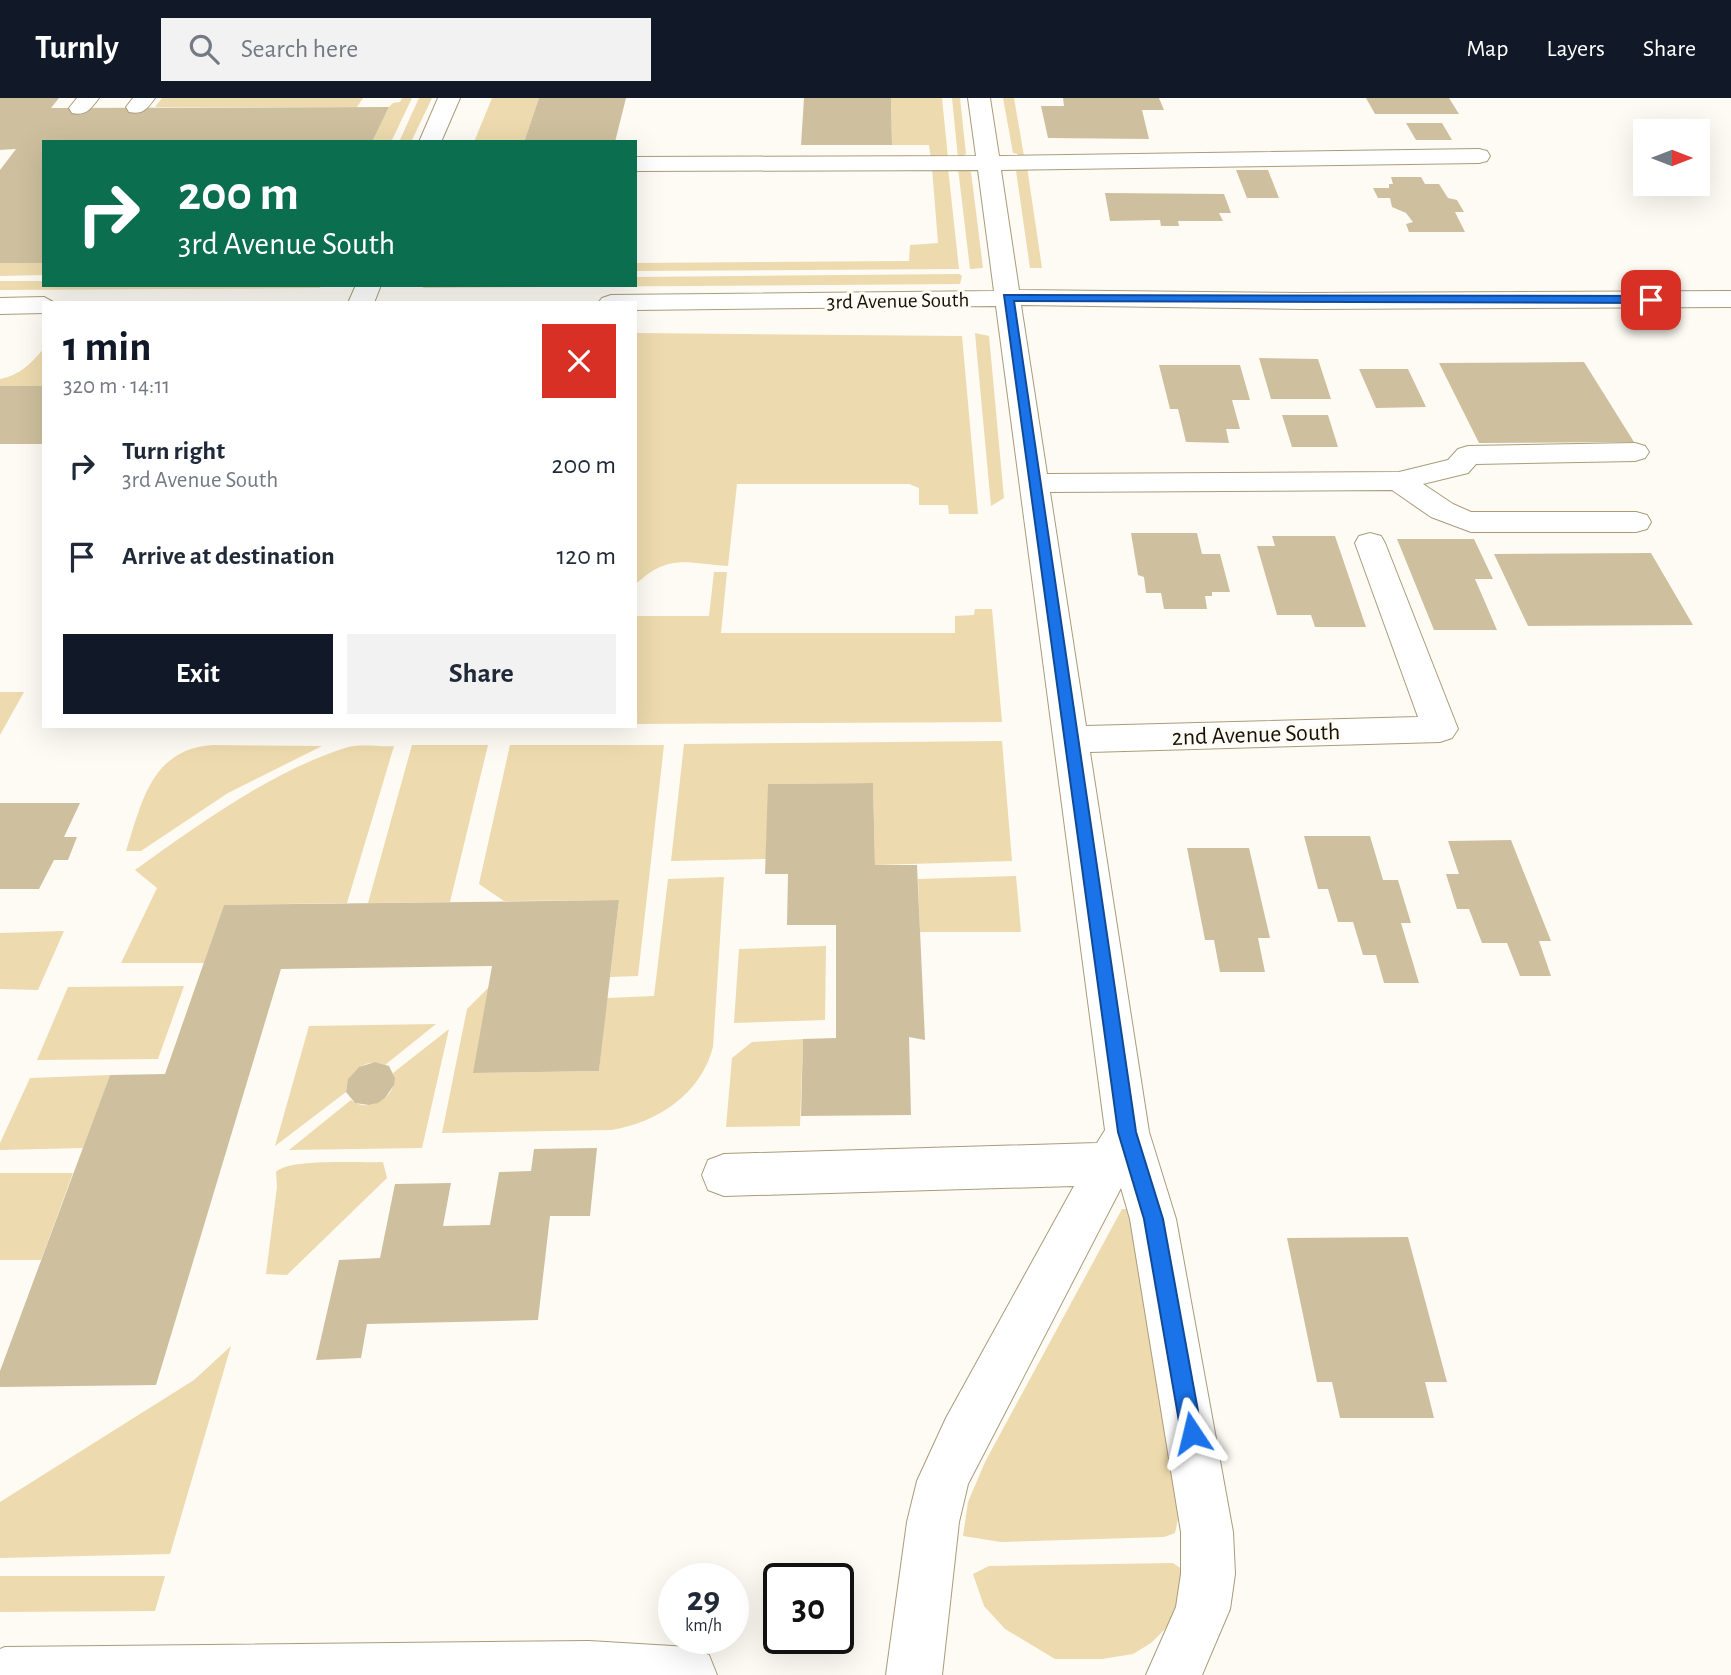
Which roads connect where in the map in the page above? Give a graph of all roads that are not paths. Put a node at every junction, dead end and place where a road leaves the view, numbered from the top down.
1 (449, 98) edge
2 (979, 98) edge
3 (431, 140) edge
4 (1479, 156) dead end
5 (989, 163) junction
6 (637, 164) edge
7 (1008, 298) junction
8 (1731, 299) edge
9 (637, 303) edge
10 (42, 305) edge
11 (0, 306) edge
12 (1636, 453) dead end
13 (1399, 481) junction
14 (1035, 484) junction
15 (1636, 522) dead end
16 (1370, 543) dead end
17 (1072, 739) junction
18 (1118, 1148) junction
19 (724, 1175) dead end
20 (5, 1675) edge
21 (689, 1675) edge
22 (914, 1675) edge
23 (1174, 1675) edge

1 - 3 street
2 - 5 street
4 - 5 street
5 - 6 street
5 - 7 street
7 - 8 street, 3rd Avenue South
7 - 9 street, 3rd Avenue South
7 - 14 street
10 - 11 street
12 - 13 street
13 - 14 street
13 - 15 street
14 - 17 street
16 - 17 street, 2nd Avenue South
17 - 18 street
18 - 19 street
18 - 22 street
18 - 23 street
20 - 21 street

